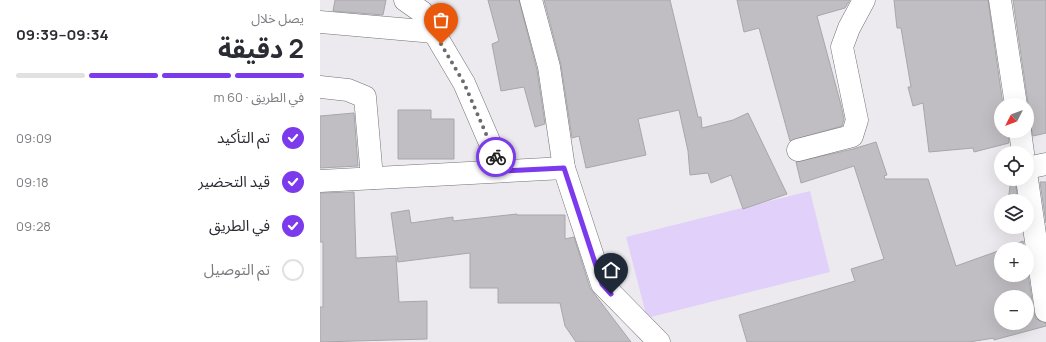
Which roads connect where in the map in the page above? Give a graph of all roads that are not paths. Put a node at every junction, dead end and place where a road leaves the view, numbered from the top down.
1 (405, 0) edge
2 (531, 0) edge
3 (864, 0) edge
4 (1000, 0) edge
5 (320, 22) edge
6 (434, 32) junction
7 (320, 87) edge
8 (1015, 98) edge
9 (798, 150) dead end
10 (1046, 164) edge
11 (1034, 167) edge
12 (564, 168) junction
13 (502, 171) junction
14 (372, 178) junction
15 (320, 181) edge
16 (1028, 186) edge
17 (1046, 312) edge
18 (659, 342) edge

1 - 6 street
2 - 12 street
3 - 9 street
4 - 8 street
5 - 6 street
6 - 13 street
7 - 14 street
10 - 11 street
12 - 13 street
12 - 18 street
13 - 14 street
14 - 15 street
16 - 17 street

